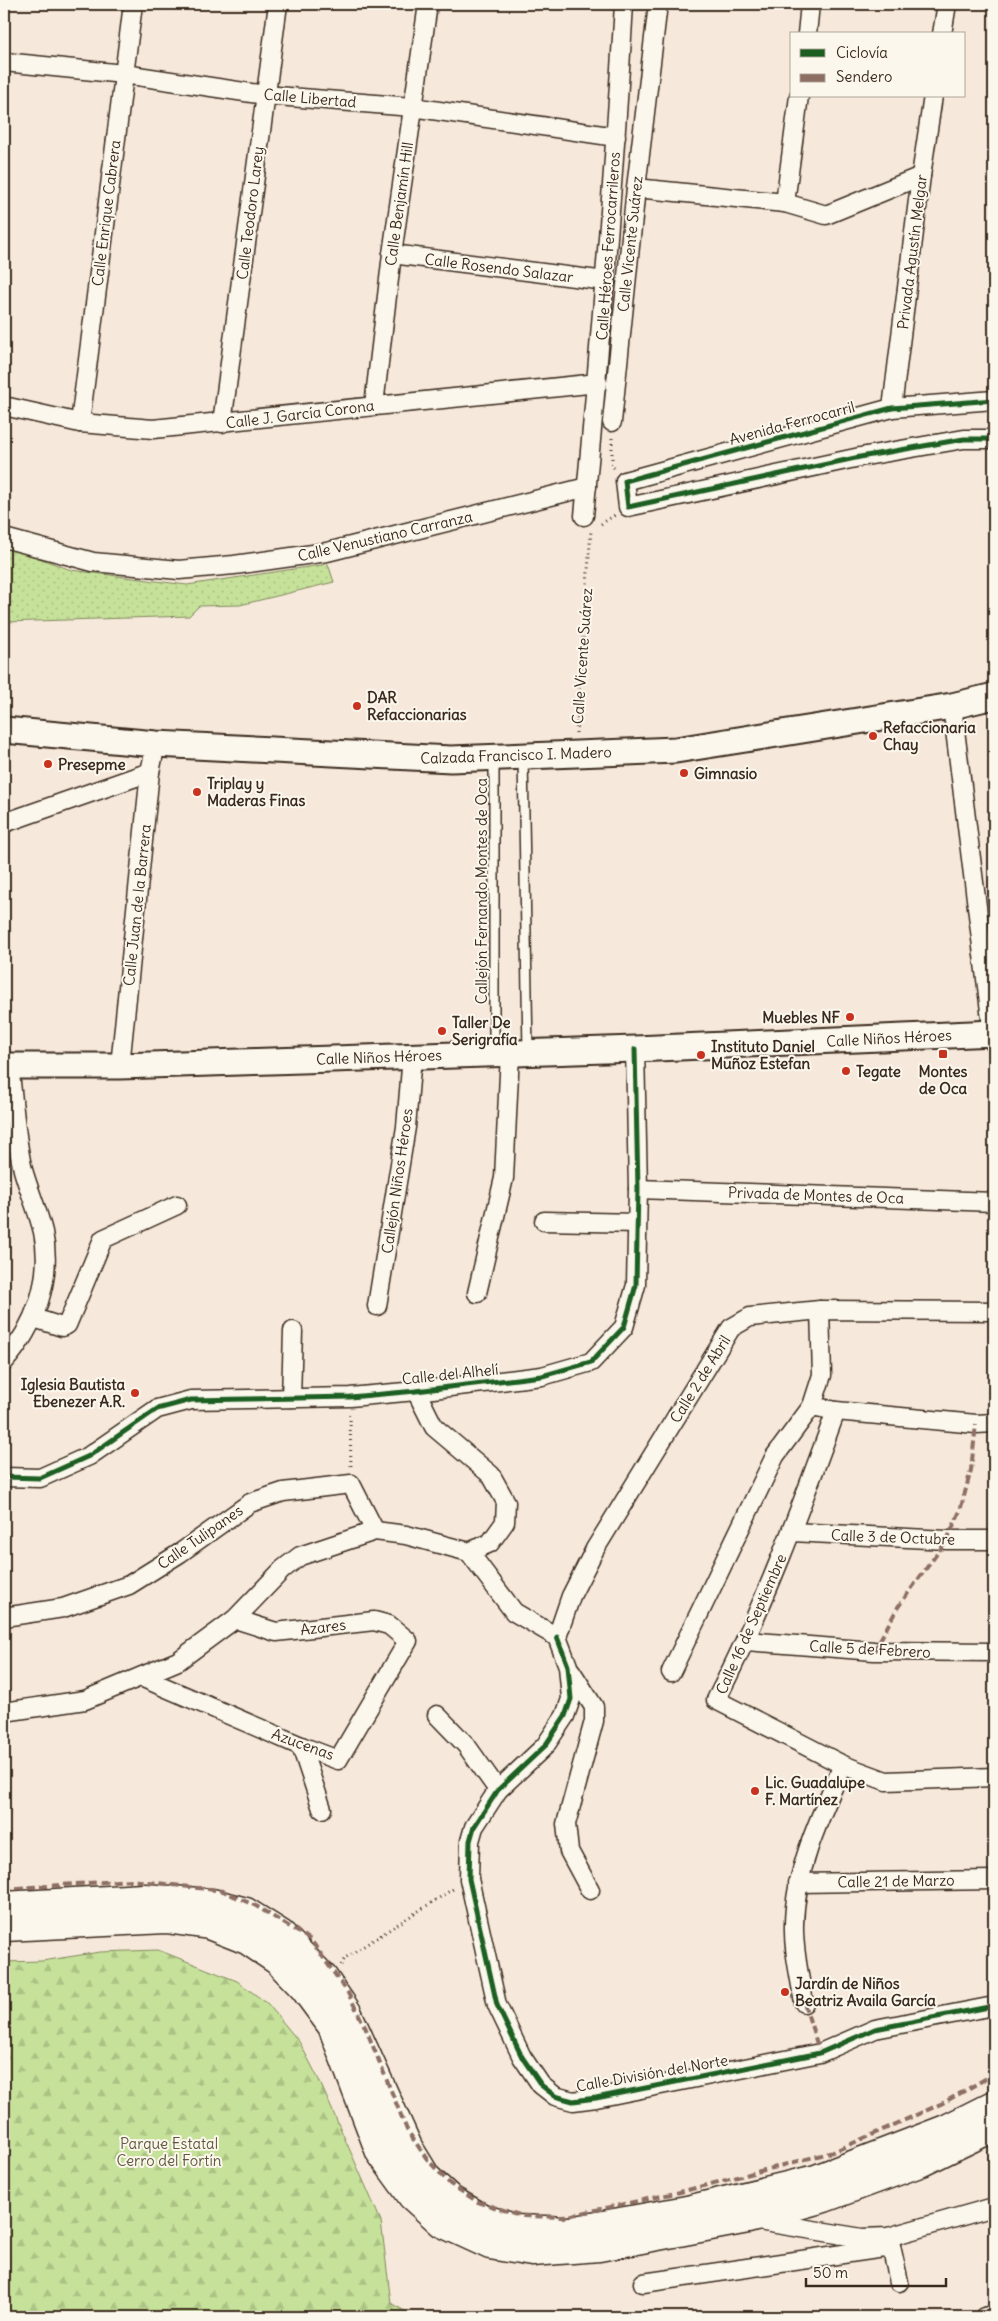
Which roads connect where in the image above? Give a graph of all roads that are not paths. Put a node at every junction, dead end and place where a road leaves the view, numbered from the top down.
1 (133, 4) edge
2 (278, 4) edge
3 (428, 4) edge
4 (624, 4) edge
5 (658, 4) edge
6 (810, 4) edge
7 (947, 4) edge
8 (807, 32) edge
9 (942, 32) edge
10 (4, 62) edge
11 (124, 74) junction
12 (265, 95) junction
13 (799, 98) edge
14 (933, 98) edge
15 (412, 107) junction
16 (616, 137) junction
17 (920, 176) junction
18 (636, 188) junction
19 (785, 202) junction
20 (392, 254) junction
21 (606, 281) junction
22 (598, 383) junction
23 (994, 400) edge
24 (4, 406) edge
25 (374, 406) junction
26 (892, 408) junction
27 (612, 422) road end
28 (80, 423) junction
29 (222, 423) junction
30 (994, 438) edge
31 (586, 487) junction
32 (588, 523) road end
33 (4, 538) edge
34 (994, 696) edge
35 (952, 706) junction
36 (4, 730) edge
37 (156, 744) junction
38 (523, 757) junction
39 (494, 758) junction
40 (150, 772) junction
41 (4, 823) edge
42 (994, 1036) edge
43 (635, 1049) junction
44 (511, 1053) junction
45 (412, 1056) junction
46 (120, 1066) junction
47 (7, 1067) edge
48 (638, 1188) junction
49 (994, 1202) edge
50 (177, 1205) dead end
51 (544, 1221) dead end
52 (637, 1223) junction
53 (477, 1293) dead end
54 (377, 1306) dead end
55 (820, 1310) junction
56 (994, 1311) edge
57 (34, 1318) junction
58 (292, 1331) dead end
59 (4, 1362) edge
60 (416, 1391) junction
61 (291, 1398) junction
62 (812, 1406) junction
63 (836, 1412) junction
64 (994, 1423) edge
65 (4, 1477) edge
66 (375, 1532) junction
67 (792, 1532) junction
68 (994, 1540) edge
69 (468, 1552) junction
70 (4, 1617) edge
71 (235, 1619) junction
72 (557, 1637) junction
73 (408, 1641) joint
74 (746, 1641) junction
75 (994, 1652) edge
76 (568, 1666) junction
77 (671, 1672) dead end
78 (141, 1677) junction
79 (4, 1712) edge
80 (438, 1715) dead end
81 (301, 1746) junction
82 (843, 1765) junction
83 (994, 1777) edge
84 (498, 1790) junction
85 (322, 1809) dead end
86 (994, 1880) edge
87 (798, 1883) junction
88 (590, 1890) dead end
89 (4, 1906) edge
90 (4, 1927) edge
91 (804, 2003) dead end
92 (994, 2006) edge
93 (994, 2106) edge
94 (994, 2126) edge
95 (994, 2207) edge
96 (748, 2219) junction
97 (890, 2242) junction
98 (900, 2282) dead end
99 (643, 2283) dead end
100 (994, 2315) edge
101 (984, 2317) edge

1 - 11 street, Calle Enrique Cabrera
2 - 12 street, Calle Teodoro Larey
3 - 15 street, Calle Benjamín Hill
4 - 16 street, Calle Héroes Ferrocarrileros
5 - 18 street, Calle Vicente Suárez
6 - 8 street
7 - 9 street
10 - 11 street, Calle Libertad
11 - 12 street, Calle Libertad
11 - 28 street, Calle Enrique Cabrera
12 - 15 street, Calle Libertad
12 - 29 street, Calle Teodoro Larey
13 - 19 street
14 - 17 street, Privada Agustín Melgar
15 - 16 street, Calle Libertad
15 - 20 street, Calle Benjamín Hill
16 - 21 street, Calle Héroes Ferrocarrileros
17 - 19 street
17 - 26 street, Privada Agustín Melgar
18 - 19 street
18 - 27 street, Calle Vicente Suárez
20 - 21 street, Calle Rosendo Salazar
20 - 25 street, Calle Benjamín Hill
21 - 22 street, Calle Héroes Ferrocarrileros
22 - 25 street, Calle J. García Corona
22 - 31 street, Calle Héroes Ferrocarrileros
23 - 26 street, Avenida Ferrocarril
24 - 28 street, Calle J. García Corona
25 - 29 street, Calle J. García Corona
26 - 30 street, Avenida Ferrocarril
28 - 29 street, Calle J. García Corona
31 - 32 street, Calle Héroes Ferrocarrileros
31 - 33 street, Calle Venustiano Carranza
34 - 35 main road, Calzada Francisco I. Madero
35 - 38 main road, Calzada Francisco I. Madero
35 - 42 street
36 - 37 main road, Calzada Francisco I. Madero
37 - 39 main road, Calzada Francisco I. Madero
37 - 40 street, Calle Juan de la Barrera
38 - 39 main road, Calzada Francisco I. Madero
38 - 44 lane
39 - 44 lane, Callejón Fernando Montes de Oca
40 - 41 street
40 - 46 street, Calle Juan de la Barrera
42 - 43 main road, Calle Niños Héroes
43 - 44 main road, Calle Niños Héroes
43 - 48 street, Calle del Alhelí
44 - 45 main road, Calle Niños Héroes
44 - 53 street
45 - 46 main road, Calle Niños Héroes
45 - 54 street, Callejón Niños Héroes
46 - 47 main road, Calle Niños Héroes
47 - 57 street
48 - 49 street, Privada de Montes de Oca
48 - 52 street, Calle del Alhelí
50 - 57 street
51 - 52 street
52 - 60 street, Calle del Alhelí
55 - 56 street, Calle 2 de Abril
55 - 62 street
55 - 72 street, Calle 2 de Abril
57 - 59 street
58 - 61 street
60 - 61 street, Calle del Alhelí
60 - 69 street
61 - 65 street, Calle del Alhelí
62 - 63 street
62 - 77 street
63 - 64 street
63 - 67 street, Calle 16 de Septiembre
66 - 69 street
66 - 70 street, Calle Tulipanes
66 - 71 street
67 - 68 street, Calle 3 de Octubre
67 - 74 street, Calle 16 de Septiembre
69 - 72 street
71 - 73 street, Azares
71 - 78 street
72 - 76 street, Calle División del Norte
73 - 81 street, Azucenas
74 - 75 street, Calle 5 de Febrero
74 - 82 street, Calle 16 de Septiembre
76 - 84 street, Calle División del Norte
76 - 88 street
78 - 79 street
78 - 81 street, Azucenas
80 - 84 street
81 - 85 street
82 - 83 street, Calle 16 de Septiembre
82 - 87 street
84 - 92 street, Calle División del Norte
86 - 87 street, Calle 21 de Marzo
87 - 91 street
89 - 93 main road
90 - 96 main road
94 - 96 main road
95 - 97 street
96 - 97 street
97 - 98 street
97 - 99 street
100 - 101 street

